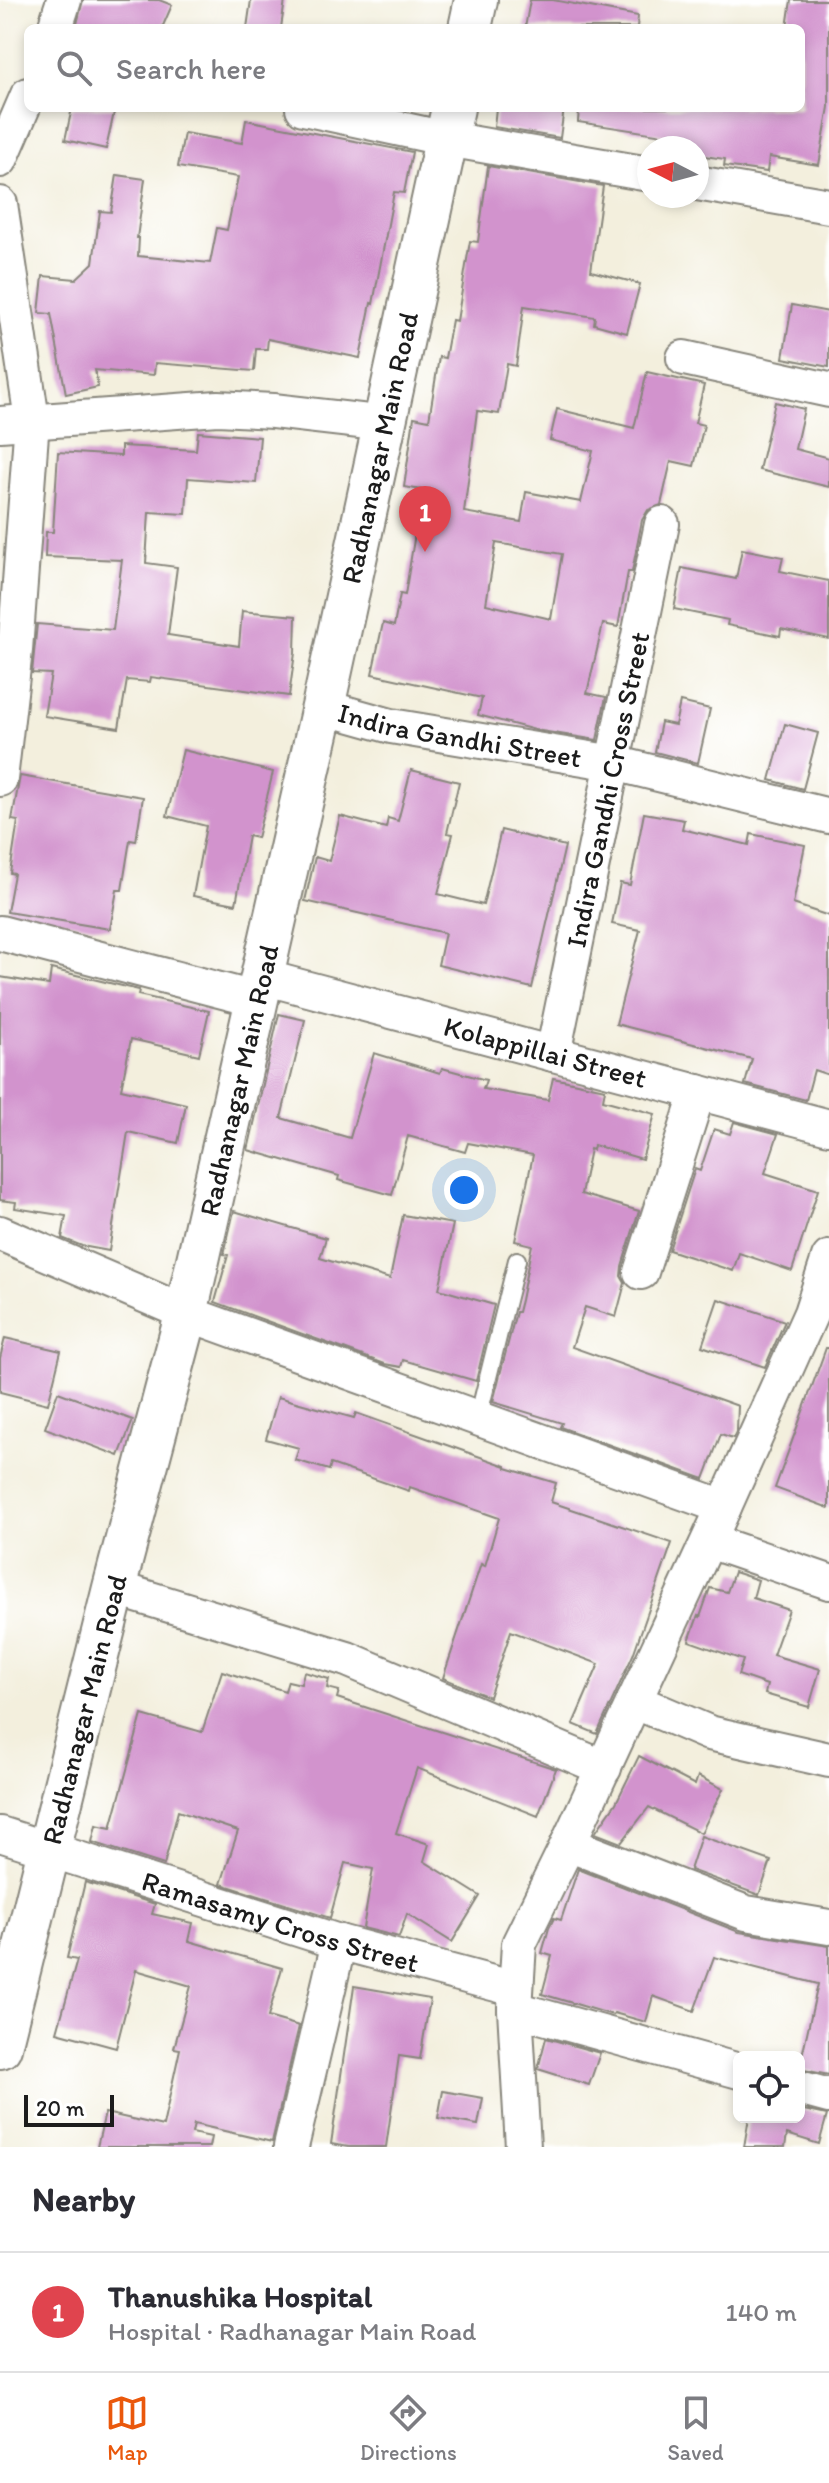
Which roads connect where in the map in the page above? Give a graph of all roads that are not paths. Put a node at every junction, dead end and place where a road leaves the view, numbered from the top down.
1 (64, 0) edge
2 (476, 0) edge
3 (56, 24) edge
4 (471, 24) edge
5 (24, 104) edge
6 (340, 112) edge
7 (450, 124) edge
8 (0, 160) edge
9 (637, 171) edge
10 (709, 185) edge
11 (0, 204) edge
12 (829, 206) edge
13 (684, 358) dead end
14 (829, 390) edge
15 (16, 422) edge
16 (386, 424) junction
17 (662, 524) dead end
18 (323, 707) junction
19 (614, 763) junction
20 (0, 779) edge
21 (829, 816) edge
22 (0, 933) edge
23 (260, 988) junction
24 (553, 1054) junction
25 (698, 1092) junction
26 (829, 1127) edge
27 (0, 1233) edge
28 (829, 1258) edge
29 (517, 1260) dead end
30 (641, 1272) dead end
31 (186, 1313) junction
32 (820, 1316) edge
33 (478, 1418) junction
34 (724, 1507) junction
35 (709, 1541) junction
36 (829, 1582) edge
37 (114, 1588) junction
38 (634, 1701) junction
39 (829, 1760) edge
40 (604, 1768) junction
41 (0, 1834) edge
42 (568, 1844) junction
43 (49, 1851) junction
44 (829, 1927) edge
45 (339, 1942) junction
46 (515, 1999) junction
47 (0, 2047) edge
48 (733, 2069) edge
49 (805, 2090) edge
50 (829, 2096) edge
51 (291, 2147) edge
52 (523, 2147) edge

1 - 3 street
2 - 4 street
5 - 8 street
6 - 7 street
7 - 9 street
7 - 16 street, Radhanagar Main Road
10 - 12 street
11 - 15 street
13 - 14 street
15 - 16 street
15 - 20 street
16 - 18 street, Radhanagar Main Road
17 - 19 street, Indira Gandhi Cross Street
18 - 19 street, Indira Gandhi Street
18 - 23 street, Radhanagar Main Road
19 - 21 street, Indira Gandhi Street
19 - 24 street, Indira Gandhi Cross Street
22 - 23 street, Kolappillai Street
23 - 24 street, Kolappillai Street
23 - 31 street, Radhanagar Main Road
24 - 25 street, Kolappillai Street
25 - 26 street, Kolappillai Street
25 - 30 street
27 - 31 street
28 - 32 street
29 - 33 lane
31 - 33 street
31 - 37 street, Radhanagar Main Road
32 - 34 street
33 - 34 street
34 - 35 street
35 - 36 street
35 - 38 street
37 - 40 street
37 - 43 street, Radhanagar Main Road
38 - 39 street
38 - 40 street
40 - 42 street
41 - 43 street, Ramasamy Cross Street
42 - 44 street
42 - 46 street
43 - 45 street, Ramasamy Cross Street
43 - 47 street, Radhanagar Main Road
45 - 46 street, Ramasamy Cross Street
45 - 51 street
46 - 48 street, Ramasamy Cross Street
46 - 52 street
49 - 50 street

